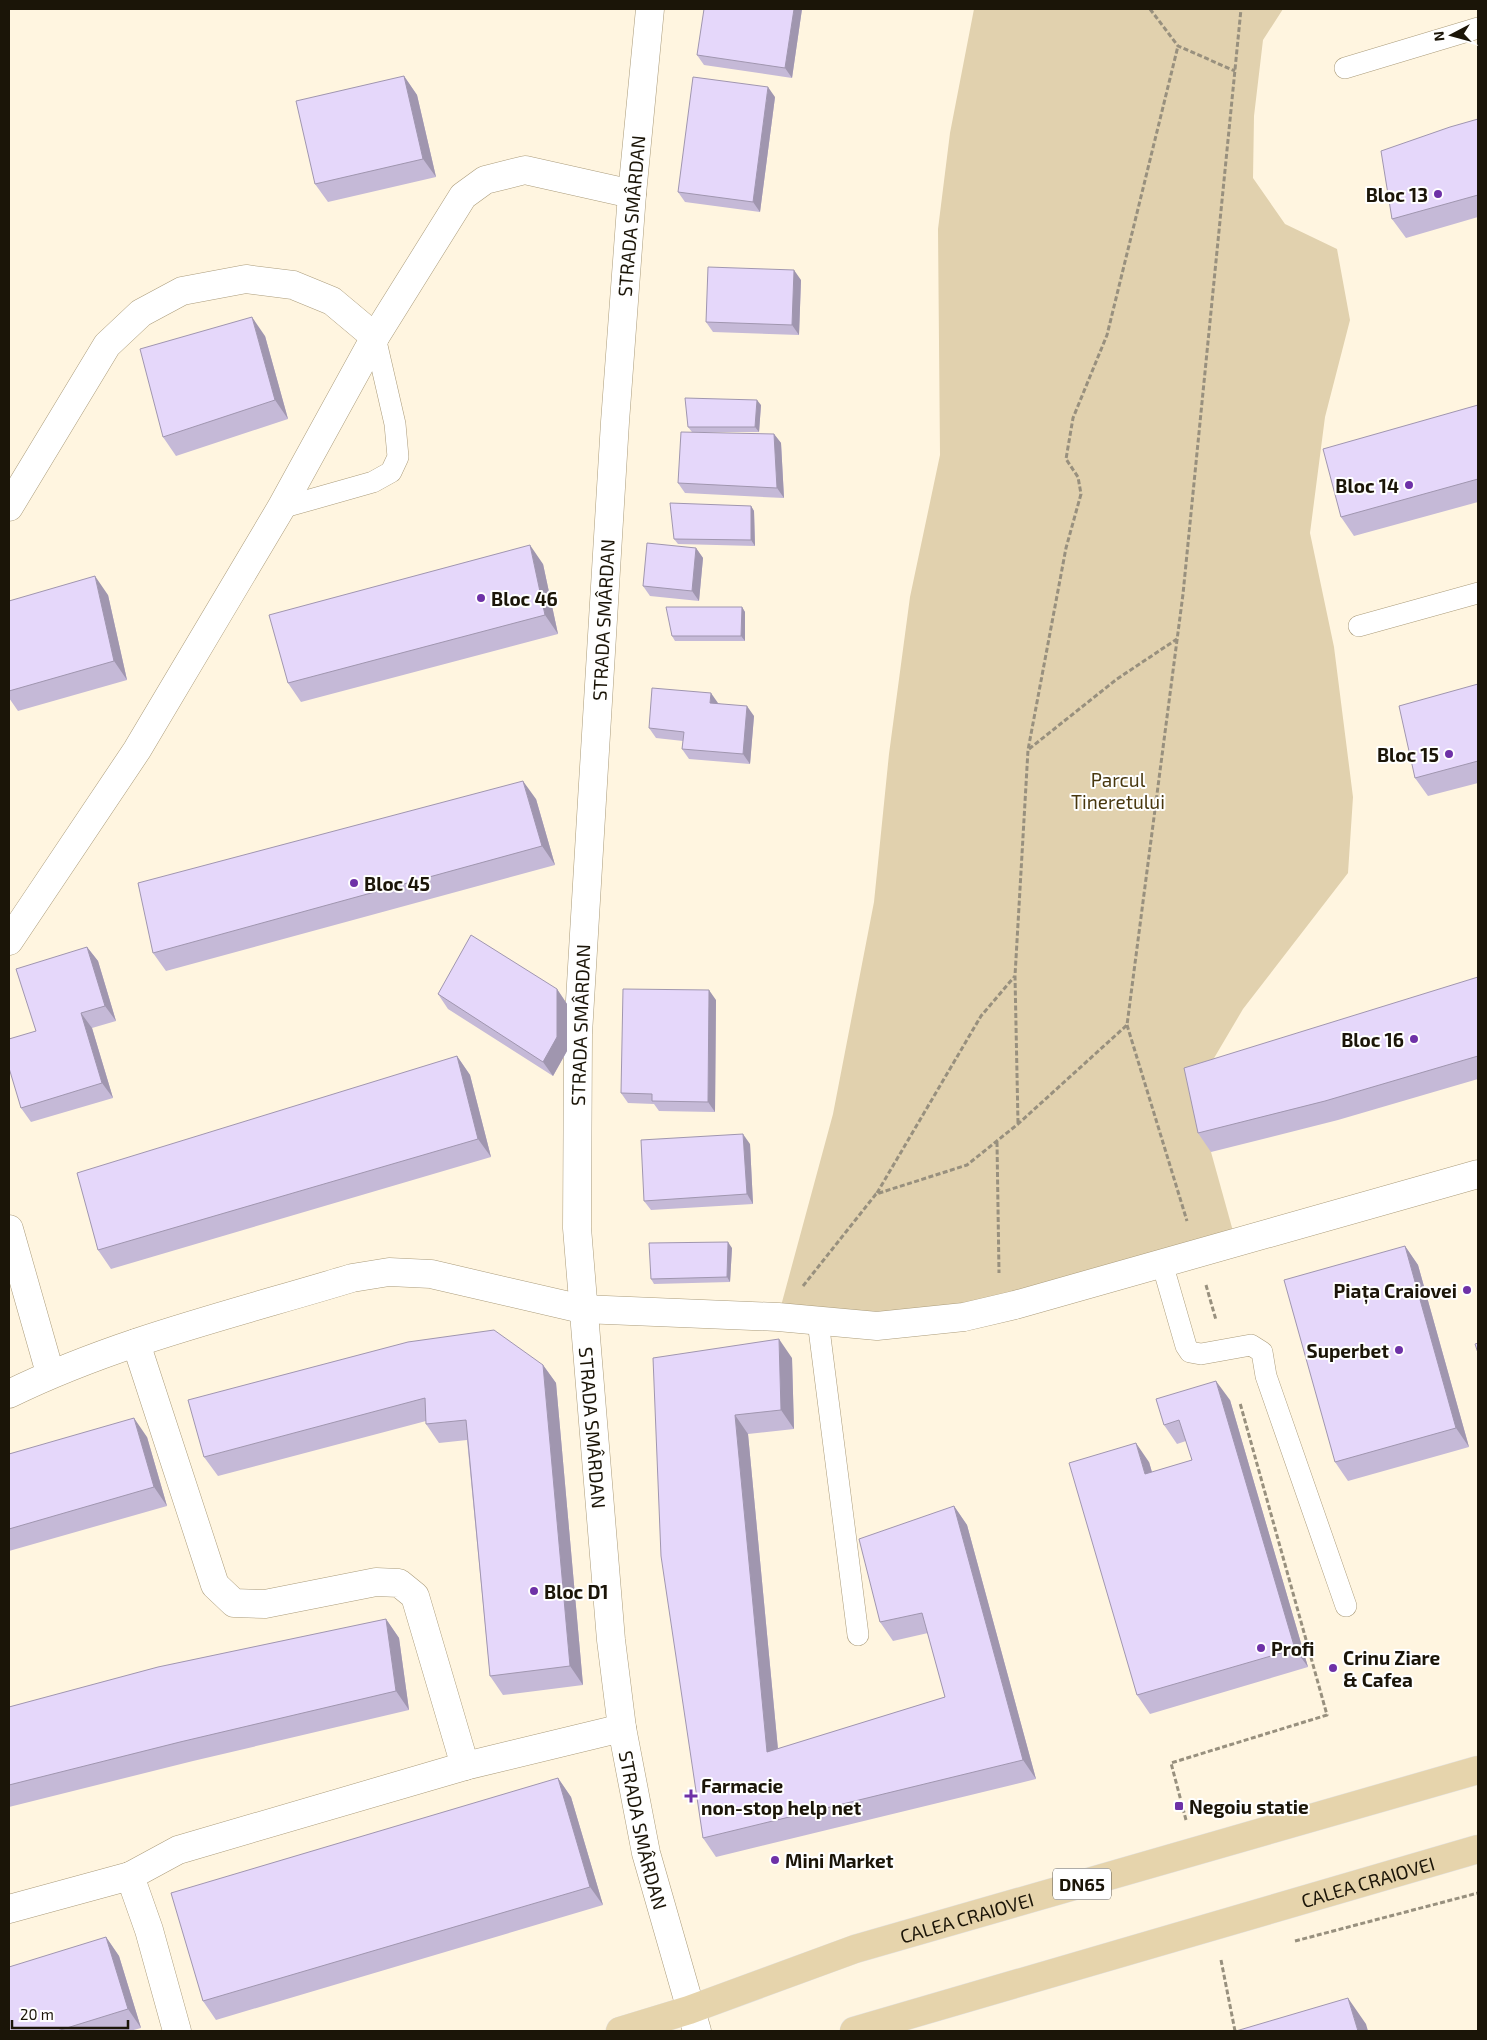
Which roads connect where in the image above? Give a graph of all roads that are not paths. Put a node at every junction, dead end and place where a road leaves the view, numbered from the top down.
1 (650, 9) edge
2 (1478, 28) edge
3 (1345, 68) dead end
4 (632, 194) junction
5 (375, 337) junction
6 (9, 507) edge
7 (281, 508) junction
8 (1478, 593) edge
9 (1359, 626) dead end
10 (9, 941) edge
11 (1478, 1174) edge
12 (9, 1228) edge
13 (1162, 1263) junction
14 (582, 1309) junction
15 (818, 1321) junction
16 (136, 1343) junction
17 (50, 1374) junction
18 (9, 1394) edge
19 (1346, 1606) dead end
20 (858, 1635) dead end
21 (622, 1728) junction
22 (465, 1766) junction
23 (1478, 1770) edge
24 (1478, 1849) edge
25 (130, 1876) junction
26 (9, 1910) edge
27 (693, 2020) edge
28 (177, 2031) edge
29 (620, 2031) edge
30 (854, 2031) edge

1 - 4 street, STRADA SMÂRDAN
2 - 3 lane
4 - 5 street
4 - 14 street, STRADA SMÂRDAN
5 - 6 street
5 - 7 street
5 - 7 lane
7 - 10 street
8 - 9 lane
11 - 13 street
12 - 17 street
13 - 15 street
13 - 19 lane
14 - 15 street
14 - 16 street
14 - 21 street, STRADA SMÂRDAN
15 - 20 lane
16 - 17 street
16 - 22 street
17 - 18 street
21 - 22 street
21 - 27 street, STRADA SMÂRDAN
22 - 25 street
23 - 27 main road, CALEA CRAIOVEI / DN65
24 - 30 main road, CALEA CRAIOVEI
25 - 26 street
25 - 28 street
27 - 29 main road, DN65

